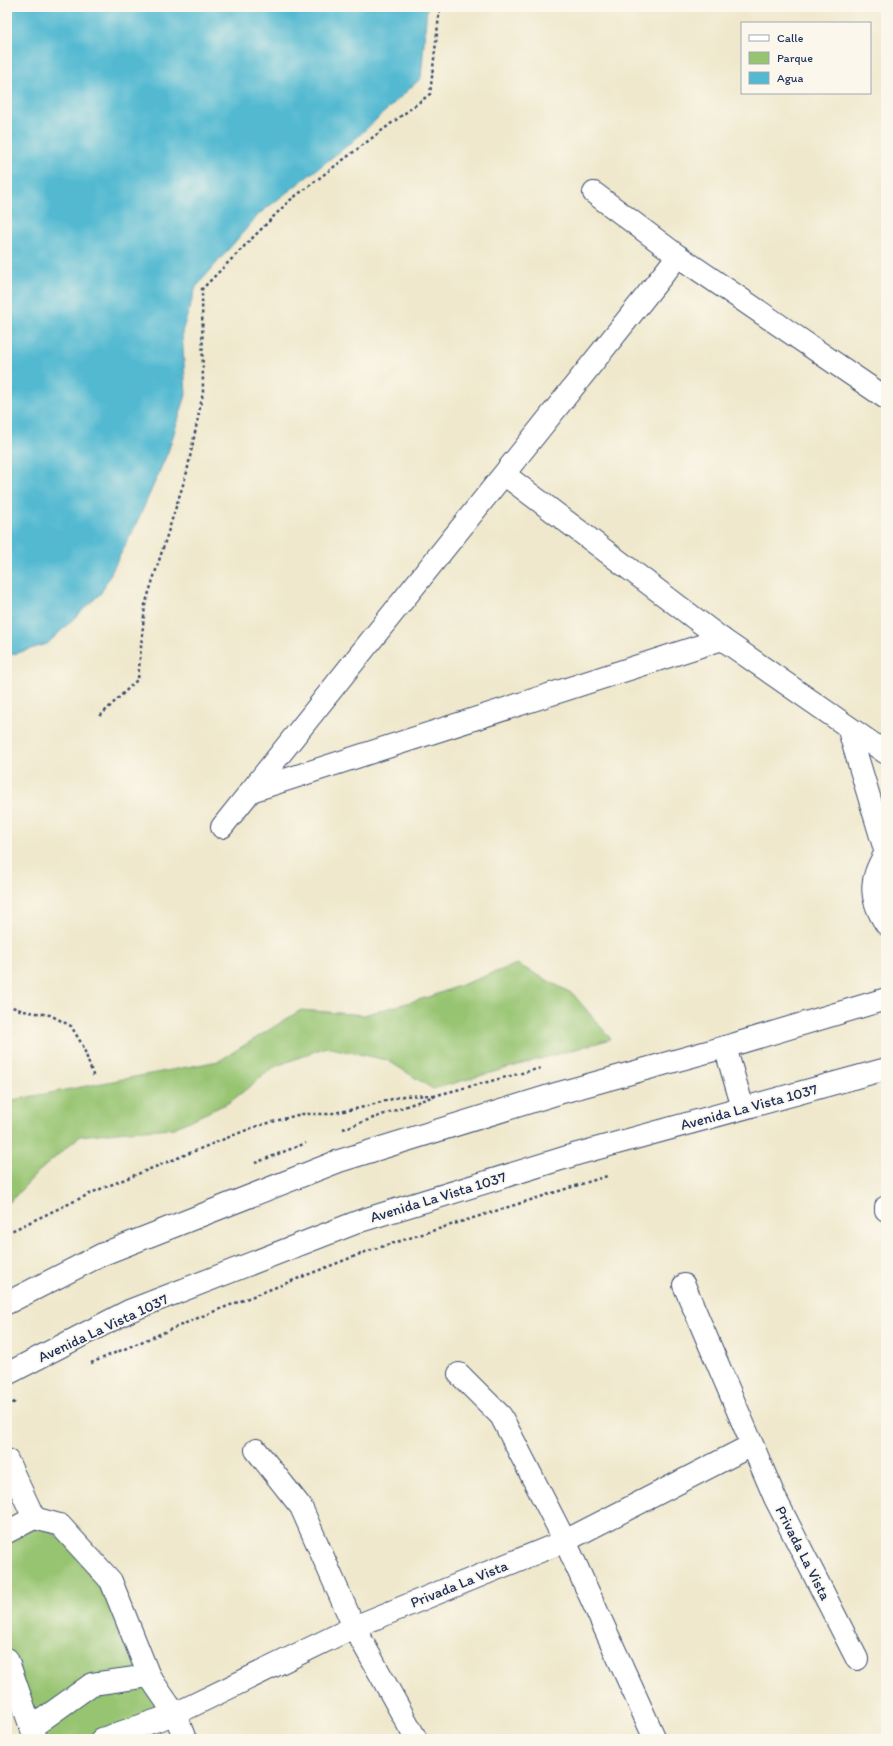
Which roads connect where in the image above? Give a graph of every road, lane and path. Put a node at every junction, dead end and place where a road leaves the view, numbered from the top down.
1 (440, 7) edge
2 (594, 193) dead end
3 (678, 256) junction
4 (886, 398) edge
5 (504, 475) junction
6 (722, 639) junction
7 (100, 716) dead end
8 (848, 727) junction
9 (886, 753) edge
10 (251, 791) junction
11 (222, 828) dead end
12 (886, 853) edge
13 (886, 924) edge
14 (886, 999) edge
15 (7, 1005) edge
16 (725, 1047) junction
17 (886, 1069) edge
18 (94, 1078) dead end
19 (437, 1095) dead end
20 (743, 1108) junction
21 (614, 1174) dead end
22 (886, 1207) edge
23 (886, 1210) edge
24 (7, 1233) edge
25 (684, 1285) dead end
26 (7, 1303) edge
27 (88, 1364) dead end
28 (7, 1374) edge
29 (460, 1374) dead end
30 (20, 1399) dead end
31 (7, 1406) edge
32 (752, 1445) junction
33 (256, 1450) dead end
34 (7, 1460) edge
35 (34, 1518) junction
36 (7, 1532) edge
37 (564, 1541) junction
38 (354, 1627) junction
39 (7, 1659) edge
40 (857, 1659) dead end
41 (149, 1676) junction
42 (175, 1714) junction
43 (34, 1733) edge
44 (102, 1739) edge
45 (185, 1739) edge
46 (416, 1739) edge
47 (655, 1739) edge

1 - 7 path
2 - 3 street
3 - 4 street
3 - 5 street
5 - 6 street
5 - 10 street
6 - 8 street
6 - 10 street
8 - 9 street
8 - 12 street
10 - 11 street
12 - 13 street
14 - 16 street
15 - 18 path
16 - 20 street
16 - 26 street
17 - 20 street, Avenida La Vista 1037
19 - 24 path
20 - 28 street, Avenida La Vista 1037
21 - 27 path
22 - 23 street
25 - 32 street, Privada La Vista
29 - 37 street
30 - 31 path
32 - 37 street, Privada La Vista
32 - 40 street, Privada La Vista
33 - 38 street
34 - 35 street
35 - 36 street
35 - 41 street
37 - 38 street, Privada La Vista
37 - 47 street
38 - 42 street, Privada La Vista
38 - 46 street
39 - 43 street
41 - 42 street
41 - 43 street
42 - 44 street, Privada La Vista
42 - 45 street

